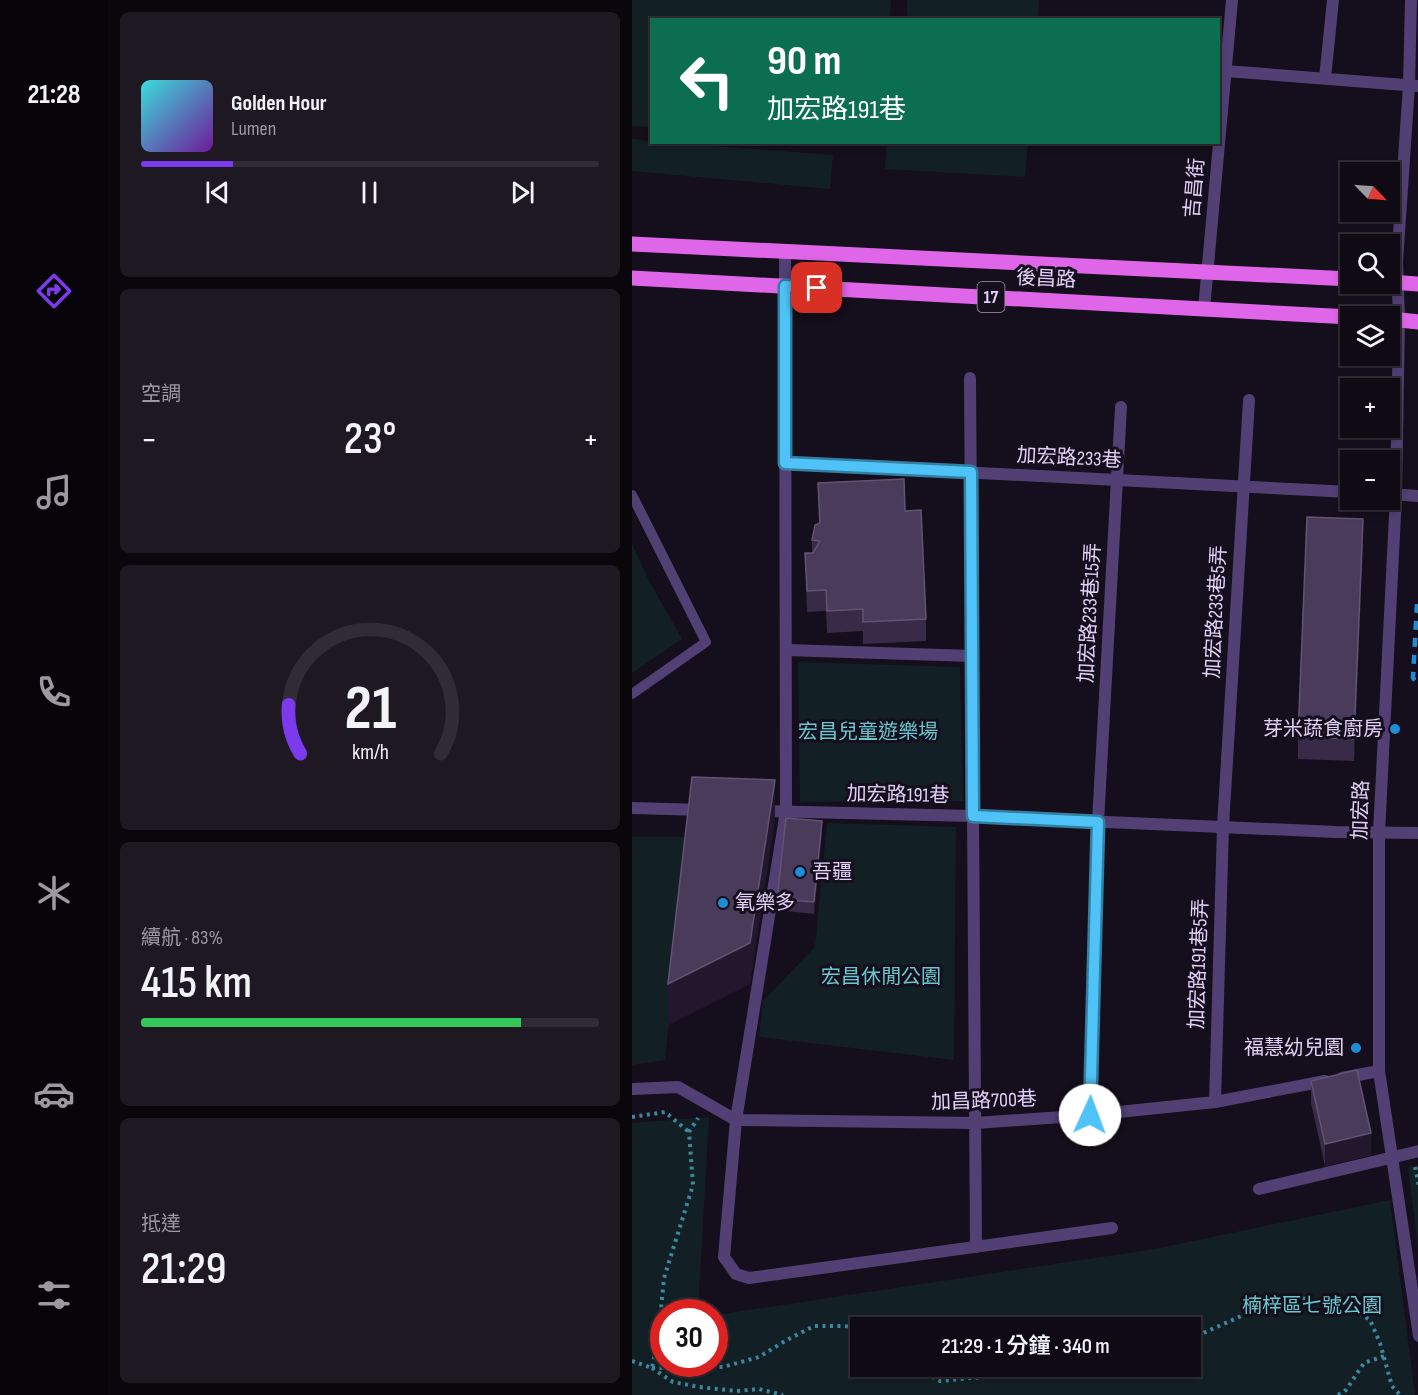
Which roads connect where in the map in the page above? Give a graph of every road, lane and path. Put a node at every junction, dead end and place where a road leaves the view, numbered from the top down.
1 (1232, 0) edge
2 (1333, 0) edge
3 (1411, 0) edge
4 (1226, 71) junction
5 (1325, 78) junction
6 (1414, 86) edge
7 (1220, 138) edge
8 (1219, 144) edge
9 (1400, 234) edge
10 (632, 244) edge
11 (785, 250) junction
12 (1208, 272) junction
13 (632, 278) edge
14 (1340, 279) edge
15 (1400, 282) edge
16 (1418, 284) edge
17 (785, 286) junction
18 (1204, 309) junction
19 (1340, 316) edge
20 (1400, 320) edge
21 (1418, 322) edge
22 (1393, 366) edge
23 (970, 378) dead end
24 (1249, 400) dead end
25 (1121, 407) dead end
26 (1393, 450) edge
27 (785, 463) junction
28 (971, 472) junction
29 (1117, 480) junction
30 (1243, 486) junction
31 (1340, 491) edge
32 (632, 495) edge
33 (1400, 495) edge
34 (1418, 496) edge
35 (1391, 510) edge
36 (786, 650) junction
37 (972, 656) junction
38 (632, 694) edge
39 (632, 808) edge
40 (715, 810) edge
41 (750, 811) edge
42 (786, 811) junction
43 (973, 816) junction
44 (1098, 822) junction
45 (1223, 826) junction
46 (1379, 832) junction
47 (1418, 833) edge
48 (1379, 1071) junction
49 (632, 1089) edge
50 (1215, 1102) junction
51 (707, 1103) junction
52 (1090, 1115) junction
53 (632, 1117) edge
54 (736, 1120) junction
55 (975, 1123) junction
56 (689, 1132) junction
57 (1418, 1151) edge
58 (1392, 1156) junction
59 (1259, 1189) dead end
60 (1112, 1228) dead end
61 (976, 1246) junction
62 (662, 1299) edge
63 (850, 1327) edge
64 (1201, 1334) edge
65 (1418, 1336) edge
66 (1384, 1356) junction
67 (632, 1361) edge
68 (728, 1365) edge
69 (650, 1367) edge
70 (666, 1377) edge
71 (933, 1377) edge
72 (983, 1377) edge
73 (783, 1395) edge
74 (1338, 1395) edge
75 (1400, 1395) edge

1 - 4 street, 吉昌街
2 - 5 street
3 - 6 street, 加宏路
4 - 5 street
4 - 7 street, 吉昌街
5 - 6 street
6 - 9 street, 加宏路
8 - 12 street, 吉昌街
10 - 11 main road, 後昌路 / 17
11 - 12 main road, 後昌路 / 17
11 - 17 street
12 - 14 main road, 後昌路 / 17
12 - 18 street, 吉昌街
13 - 17 main road, 後昌路 / 17
15 - 16 main road
17 - 18 main road, 後昌路 / 17
17 - 27 street
18 - 19 main road, 後昌路 / 17
20 - 21 main road
22 - 26 street, 加宏路
23 - 28 street
24 - 30 street, 加宏路233巷5弄
25 - 29 street, 加宏路233巷15弄
27 - 28 street, 加宏路233巷
27 - 36 street
28 - 29 street, 加宏路233巷
28 - 37 street
29 - 30 street, 加宏路233巷
29 - 44 street, 加宏路233巷15弄
30 - 31 street, 加宏路233巷
30 - 45 street, 加宏路233巷5弄
32 - 38 lane
33 - 34 street
35 - 46 street, 加宏路
36 - 37 street
36 - 42 street
37 - 43 street
39 - 40 street
41 - 42 street, 加宏路191巷
42 - 43 street, 加宏路191巷
42 - 54 street
43 - 44 street, 加宏路191巷
43 - 55 street
44 - 45 street, 加宏路191巷
44 - 52 street, 加宏路233巷15弄
45 - 46 street, 加宏路191巷
45 - 50 street, 加宏路191巷5弄
46 - 47 street, 加宏路191巷
46 - 48 street, 加宏路
48 - 50 street, 加昌路700巷
48 - 58 street, 加宏路
49 - 51 street, 加昌路700巷
50 - 52 street, 加昌路700巷
51 - 54 street, 加昌路700巷
51 - 56 path
52 - 55 street, 加昌路700巷
53 - 56 path
54 - 55 street, 加昌路700巷
54 - 61 street
55 - 61 street
56 - 62 path
57 - 58 street
58 - 59 street
58 - 65 street, 加宏路
60 - 61 street
63 - 68 path
64 - 66 path
66 - 74 path
66 - 75 path
67 - 69 path
70 - 73 path
71 - 72 path

